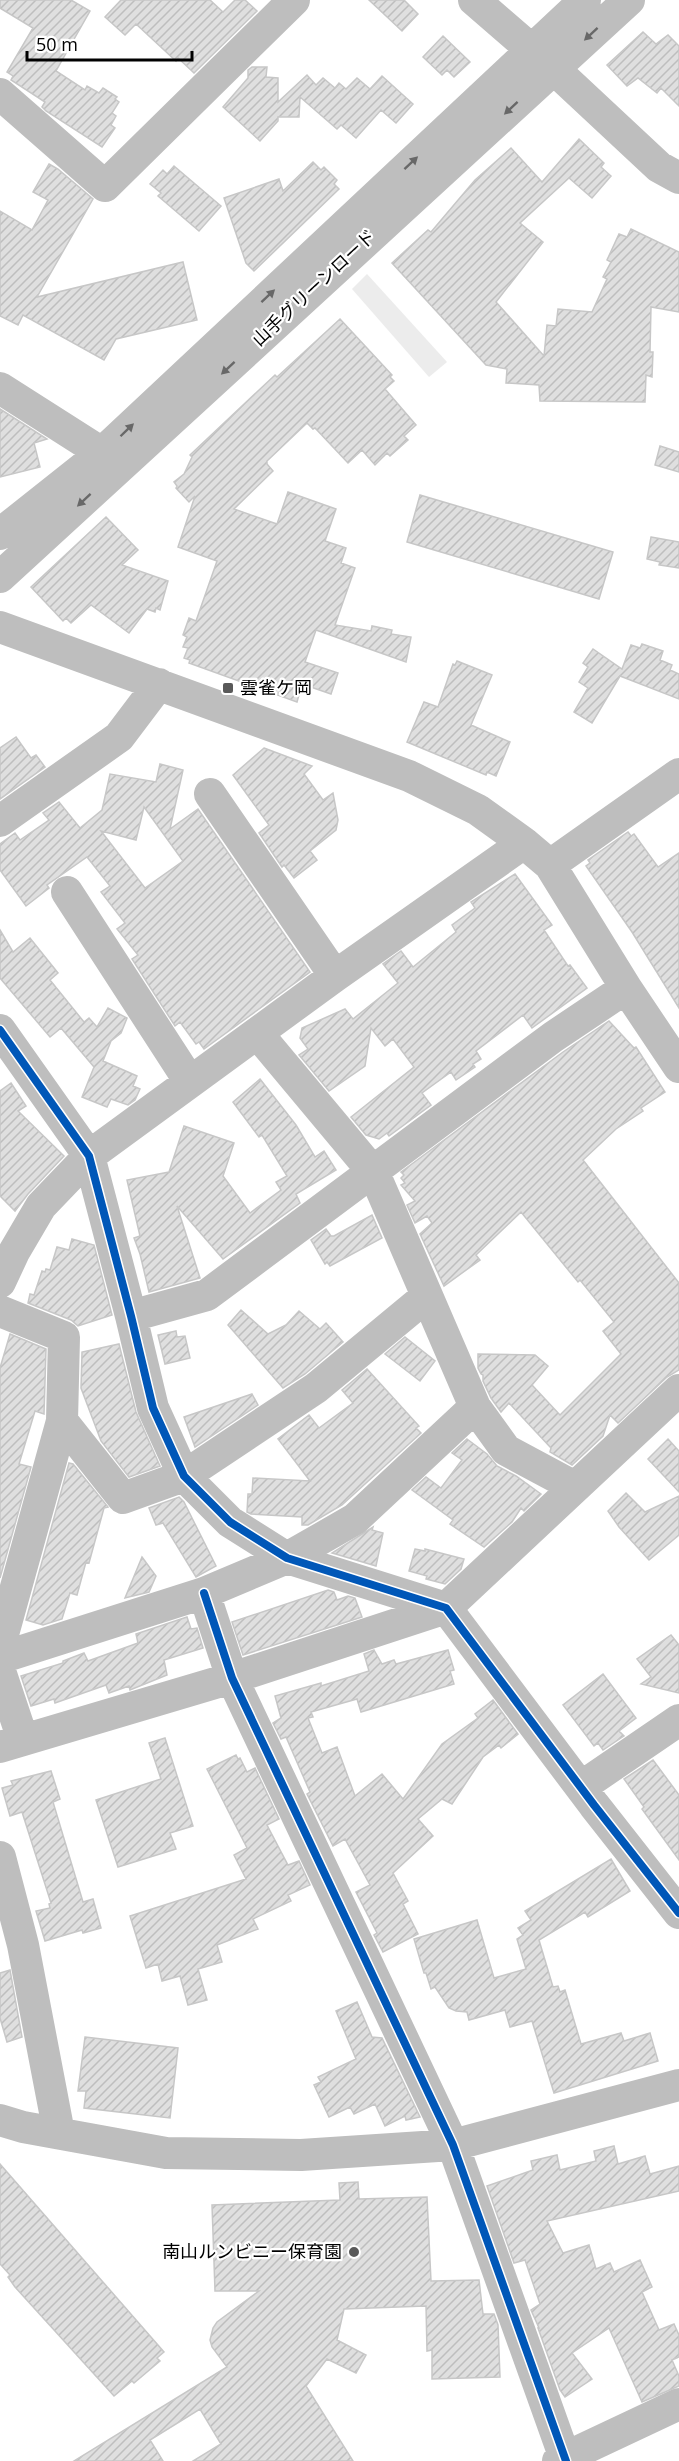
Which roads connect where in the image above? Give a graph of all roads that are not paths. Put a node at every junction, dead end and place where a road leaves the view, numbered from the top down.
1 (294, 0) edge
2 (474, 0) edge
3 (585, 0) edge
4 (629, 0) edge
5 (543, 59) junction
6 (0, 94) edge
7 (679, 178) edge
8 (0, 388) edge
9 (102, 453) junction
10 (0, 534) edge
11 (0, 577) edge
12 (0, 627) edge
13 (159, 684) junction
14 (679, 774) edge
15 (210, 794) dead end
16 (0, 821) edge
17 (524, 843) junction
18 (549, 865) junction
19 (67, 892) dead end
20 (335, 976) junction
21 (626, 988) junction
22 (0, 1030) edge
23 (257, 1033) junction
24 (679, 1067) edge
25 (190, 1082) junction
26 (89, 1156) junction
27 (374, 1173) junction
28 (0, 1282) edge
29 (427, 1296) junction
30 (0, 1311) edge
31 (131, 1316) junction
32 (679, 1390) edge
33 (475, 1407) junction
34 (62, 1421) junction
35 (184, 1476) junction
36 (575, 1487) junction
37 (287, 1558) junction
38 (204, 1593) junction
39 (447, 1608) junction
40 (0, 1645) edge
41 (0, 1658) edge
42 (0, 1671) edge
43 (232, 1678) junction
44 (679, 1720) edge
45 (11, 1744) edge
46 (581, 1787) junction
47 (0, 1857) edge
48 (679, 1912) edge
49 (679, 2085) edge
50 (0, 2120) edge
51 (59, 2133) junction
52 (453, 2145) junction
53 (679, 2404) edge
54 (562, 2460) edge

1 - 6 street
2 - 5 street
3 - 5 street, 山手グリーンロード
4 -> 5 street, 山手グリーンロード
5 - 7 street
9 -> 5 street, 山手グリーンロード
5 -> 11 street, 山手グリーンロード
8 - 9 street
9 - 10 street, 山手グリーンロード
12 - 13 street
13 - 16 street
13 - 17 street
14 - 18 street
15 - 20 street
17 - 18 street
17 - 20 street
18 - 21 street
19 - 25 street
20 - 23 street
21 - 24 street
21 - 27 street
22 - 26 street
23 - 25 street
23 - 27 street
25 - 26 street
26 - 28 street
26 - 31 street
27 - 29 street
27 - 31 street
29 - 33 street
29 - 35 street
30 - 34 street
31 - 35 street
32 - 36 street
33 - 36 street
33 - 37 street
34 - 35 street
34 - 40 street
35 - 37 street
36 - 39 street
37 - 38 street
37 - 39 street
38 - 41 street
38 - 43 street
39 - 43 street
39 - 46 street
42 - 45 street
43 - 45 street
43 - 52 street
44 - 46 street
46 - 48 street
47 - 51 street
49 - 52 street
50 - 51 street
51 - 52 street
52 - 54 street
53 - 54 street

